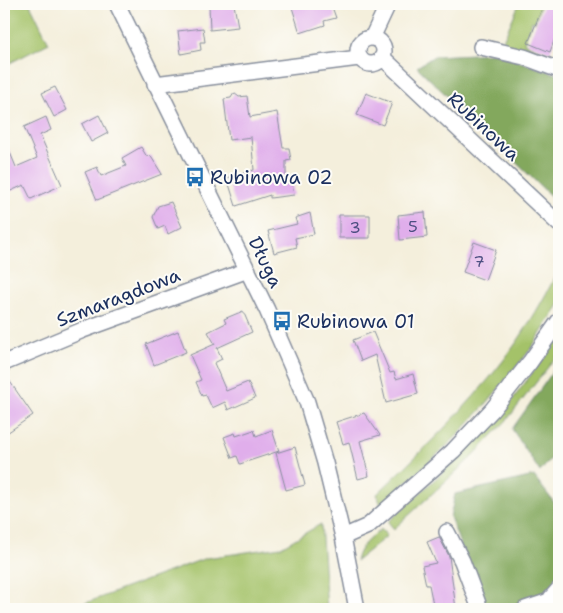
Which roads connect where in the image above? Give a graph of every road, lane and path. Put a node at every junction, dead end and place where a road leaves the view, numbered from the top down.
1 (117, 4) edge
2 (388, 4) edge
3 (372, 38) junction
4 (481, 47) dead end
5 (382, 57) junction
6 (359, 58) junction
7 (559, 70) edge
8 (155, 84) junction
9 (559, 224) edge
10 (248, 270) junction
11 (559, 321) edge
12 (4, 363) edge
13 (447, 532) dead end
14 (343, 537) junction
15 (559, 589) edge
16 (547, 605) edge
17 (357, 609) edge
18 (480, 609) edge
19 (525, 609) edge

1 - 8 street, Długa
2 - 3 street
3 - 5 street, Rubinowa
3 - 6 street
4 - 7 street
5 - 6 street
5 - 9 street, Rubinowa
6 - 8 street
8 - 10 street, Długa
10 - 12 street, Szmaragdowa
10 - 14 street, Długa
11 - 14 street
13 - 18 street
14 - 17 street, Długa
15 - 16 street
16 - 19 street

